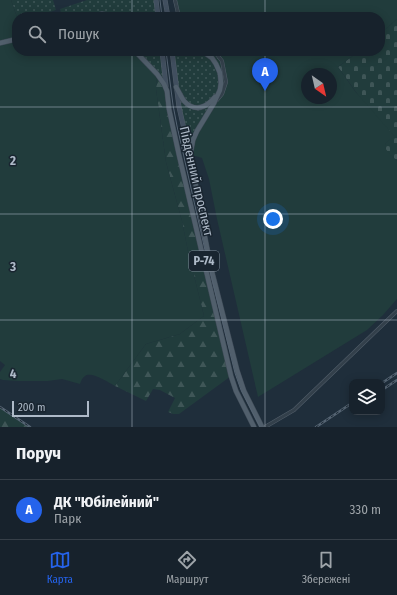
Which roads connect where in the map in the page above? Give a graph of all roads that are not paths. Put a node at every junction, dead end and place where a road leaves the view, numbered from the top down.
1 (156, 0) edge
2 (165, 0) edge
3 (175, 0) edge
4 (157, 12) edge
5 (167, 12) edge
6 (178, 12) edge
7 (12, 40) edge
8 (0, 43) edge
9 (141, 56) edge
10 (163, 56) edge
11 (173, 56) edge
12 (209, 56) edge
13 (218, 56) edge
14 (221, 86) junction
15 (176, 87) junction
16 (167, 91) junction
17 (214, 102) junction
18 (190, 156) junction
19 (397, 311) edge
20 (254, 427) edge
21 (263, 427) edge

1 - 4 main road
2 - 5 main road
3 - 6 street
7 - 8 main road
9 - 16 main road, Р-74
10 - 16 main road, Південний проспект
11 - 15 main road, Південний проспект
12 - 14 main road
13 - 17 street
14 - 15 main road
14 - 17 main road, Р-74
15 - 18 main road, Південний проспект
16 - 20 main road, Південний проспект / Р-74
17 - 18 main road, Р-74
18 - 21 main road, Південний проспект / Р-74
19 - 21 street

